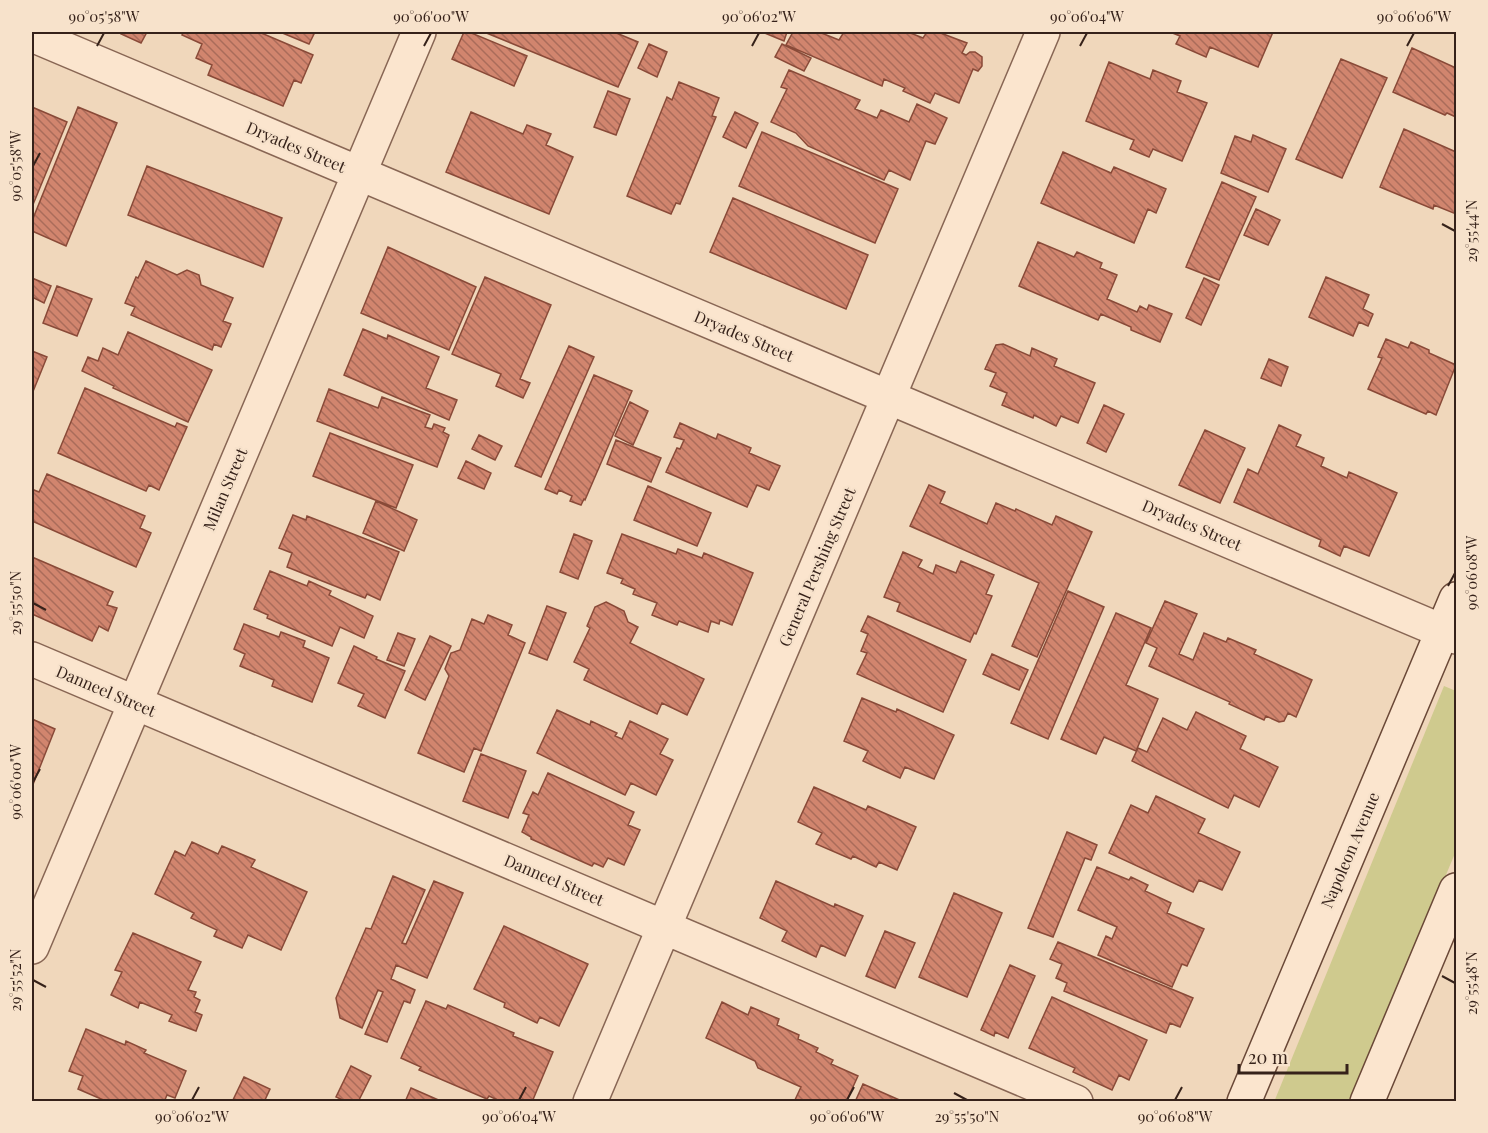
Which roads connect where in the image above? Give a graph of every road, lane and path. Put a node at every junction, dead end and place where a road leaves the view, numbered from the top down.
1 (418, 32) edge
2 (1043, 32) edge
3 (32, 35) edge
4 (359, 173) junction
5 (888, 397) junction
6 (1456, 599) edge
7 (1450, 634) edge
8 (32, 660) edge
9 (135, 703) junction
10 (1456, 890) edge
11 (664, 927) junction
12 (32, 947) edge
13 (590, 1101) edge
14 (1077, 1101) edge
15 (1244, 1101) edge
16 (1367, 1101) edge

1 - 4 street, Milan Street
2 - 5 street, General Pershing Street
3 - 4 street, Dryades Street
4 - 5 street, Dryades Street
4 - 9 street, Milan Street
5 - 7 street, Dryades Street
5 - 11 street, General Pershing Street
6 - 7 street, Napoleon Avenue
7 - 15 street, Napoleon Avenue
8 - 9 street, Danneel Street
9 - 11 street, Danneel Street
9 - 12 street, Milan Street
10 - 16 street
11 - 13 street, General Pershing Street
11 - 14 street, Danneel Street

